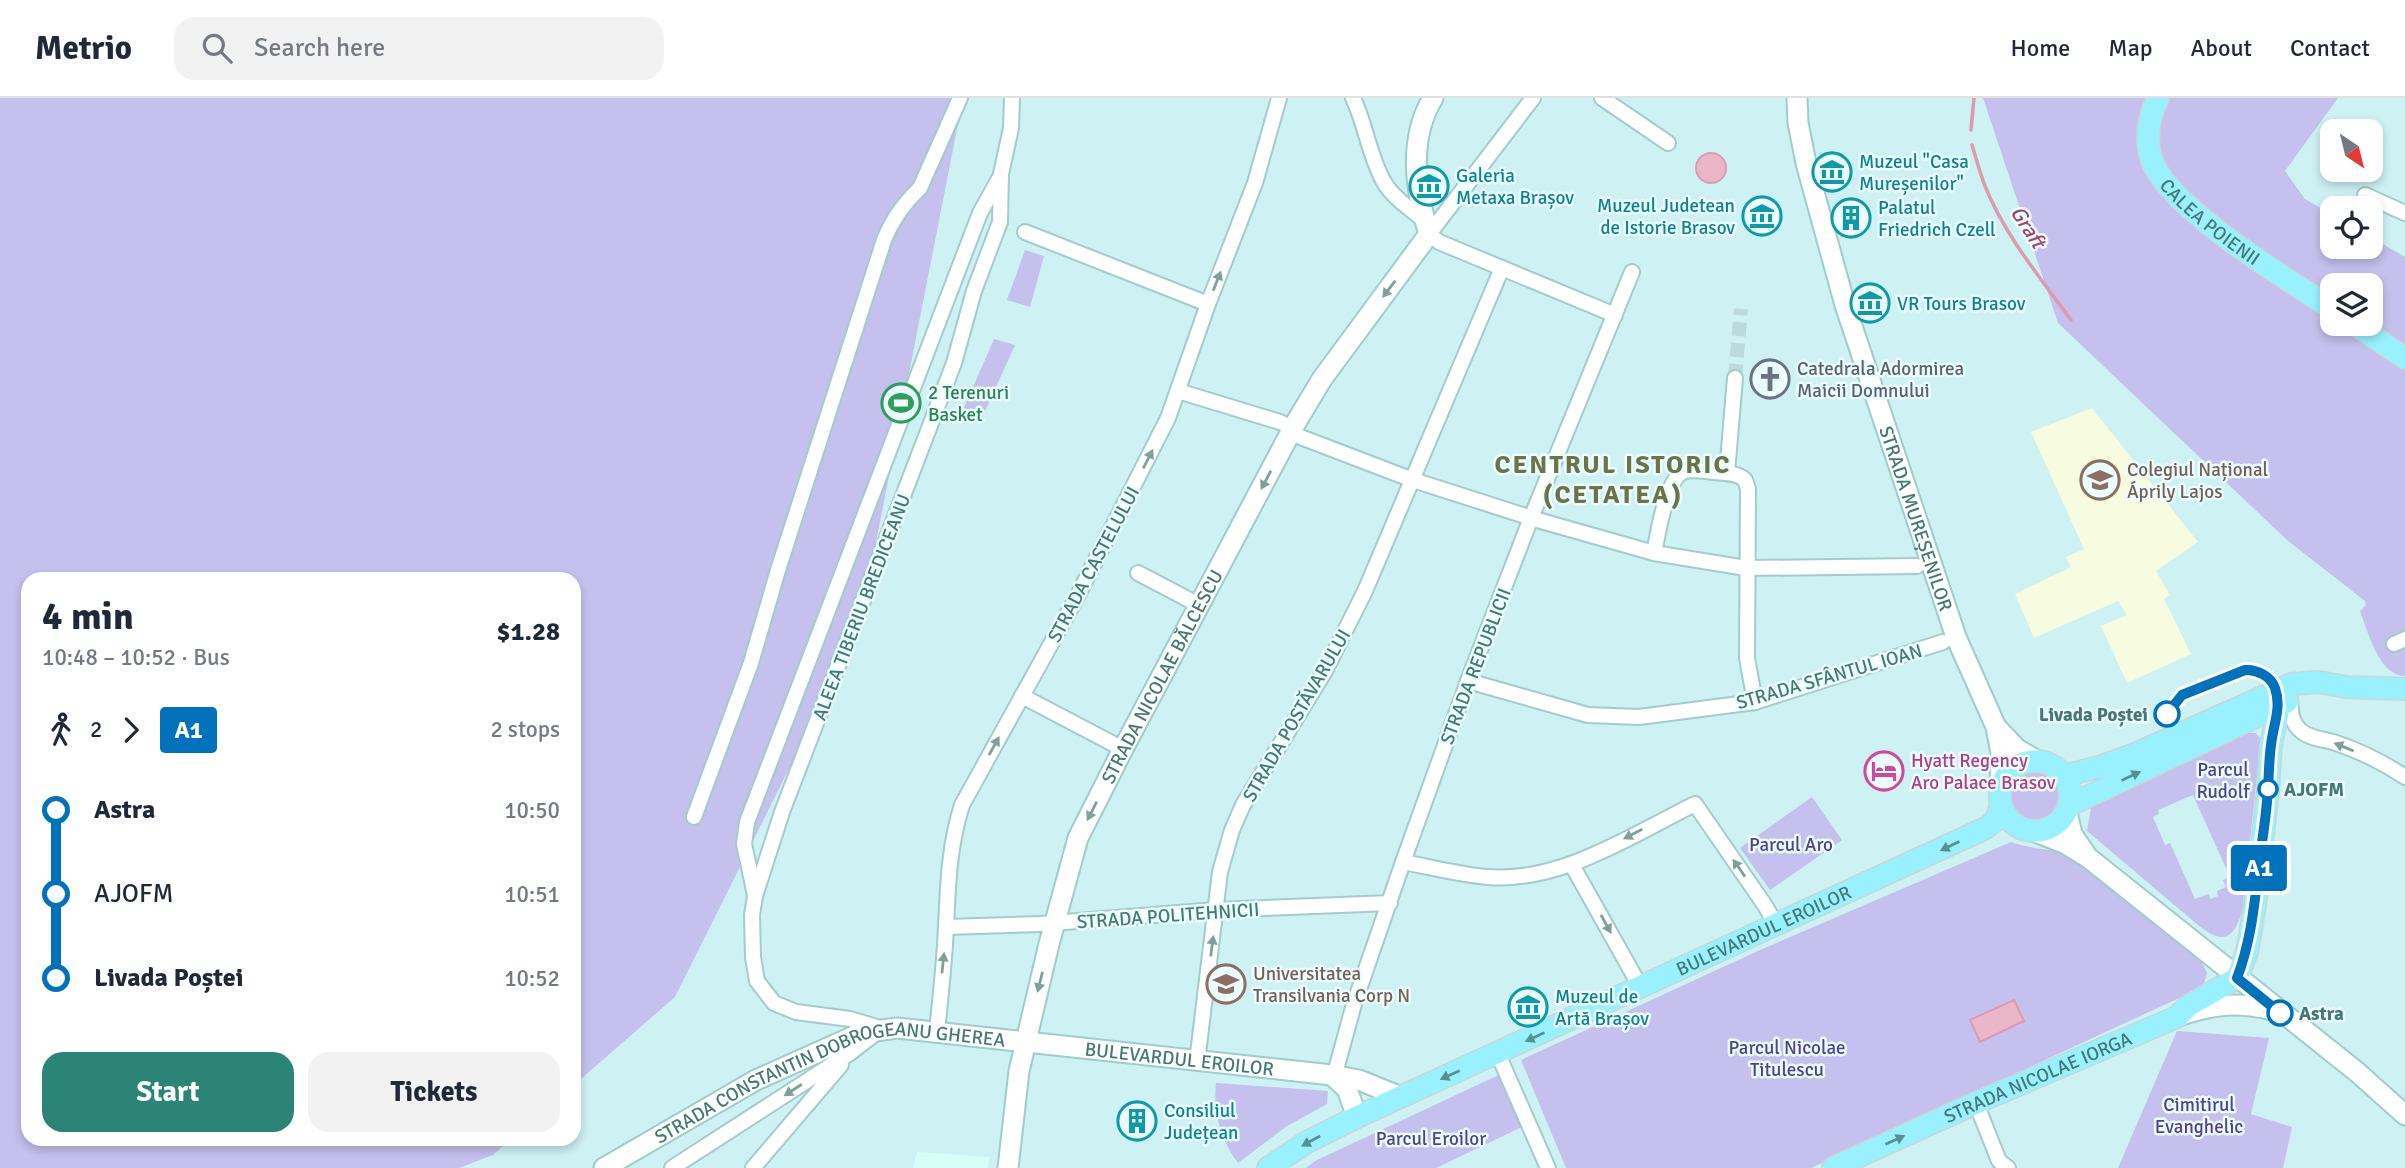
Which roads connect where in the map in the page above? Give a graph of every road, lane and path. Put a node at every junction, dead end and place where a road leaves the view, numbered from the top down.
1 (960, 98) edge
2 (1012, 98) edge
3 (1279, 98) edge
4 (1353, 98) edge
5 (1433, 98) edge
6 (1533, 98) edge
7 (1602, 98) edge
8 (1797, 98) edge
9 (2158, 98) edge
10 (1668, 143) dead end
11 (1001, 174) junction
12 (2365, 195) dead end
13 (2405, 213) edge
14 (1427, 227) junction
15 (1025, 232) dead end
16 (1502, 268) junction
17 (1632, 272) dead end
18 (2320, 300) edge
19 (1208, 304) junction
20 (1615, 315) junction
21 (2372, 336) edge
22 (2405, 358) edge
23 (1735, 377) tunnel mouth
24 (1178, 391) junction
25 (1292, 431) junction
26 (1727, 473) junction
27 (1413, 480) junction
28 (1531, 517) junction
29 (1654, 553) junction
30 (1917, 566) dead end
31 (1746, 568) junction
32 (1138, 573) dead end
33 (1199, 605) junction
34 (1943, 642) dead end
35 (1468, 681) junction
36 (2405, 689) edge
37 (1022, 696) junction
38 (2282, 699) junction
39 (1755, 702) junction
40 (2250, 712) junction
41 (1996, 727) junction
42 (2271, 745) junction
43 (1123, 749) junction
44 (2036, 760) junction
45 (2064, 776) junction
46 (2405, 777) edge
47 (2000, 798) junction
48 (2068, 809) junction
49 (694, 817) dead end
50 (2033, 831) junction
51 (2090, 859) junction
52 (1403, 862) junction
53 (1572, 865) junction
54 (755, 896) junction
55 (1390, 903) junction
56 (1216, 911) junction
57 (1055, 922) junction
58 (1776, 925) junction
59 (946, 927) junction
60 (2237, 978) junction
61 (1642, 988) junction
62 (2280, 1013) junction
63 (2177, 1017) junction
64 (883, 1029) junction
65 (937, 1031) junction
66 (1025, 1043) junction
67 (850, 1053) junction
68 (1498, 1054) junction
69 (1197, 1062) junction
70 (1335, 1071) junction
71 (1401, 1097) junction
72 (1976, 1103) junction
73 (2405, 1115) edge
74 (1357, 1117) junction
75 (1999, 1166) edge
76 (604, 1168) edge
77 (672, 1168) edge
78 (753, 1168) edge
79 (1008, 1168) edge
80 (1268, 1168) edge
81 (1548, 1168) edge
82 (1833, 1168) edge

1 - 49 street
2 - 11 street, ALEEA TIBERIU BREDICEANU
19 -> 3 street, STRADA CASTELULUI
4 - 14 street
5 - 14 street
6 - 14 street
7 - 10 street
8 - 41 street, STRADA MUREȘENILOR
9 - 18 main road, CALEA POIENII
11 - 54 street, ALEEA TIBERIU BREDICEANU
11 - 54 street
12 - 13 street
14 - 16 street
14 -> 25 street, STRADA NICOLAE BĂLCESCU
15 - 19 street
16 - 20 street
16 - 27 street, STRADA POSTĂVARULUI
17 - 20 street, STRADA REPUBLICII
19 - 24 street, STRADA CASTELULUI
20 - 28 street, STRADA REPUBLICII
21 - 22 main road
23 - 26 street
24 - 25 street
37 -> 24 street, STRADA CASTELULUI
25 - 27 street
25 -> 33 street, STRADA NICOLAE BĂLCESCU
26 - 29 street
26 - 31 street
27 - 28 street
27 - 56 street, STRADA POSTĂVARULUI
28 - 29 street
28 - 35 street, STRADA REPUBLICII
29 - 31 street
30 - 31 street
31 - 39 street
32 - 33 street
33 - 43 street, STRADA NICOLAE BĂLCESCU
34 - 39 street, STRADA SFÂNTUL IOAN
35 - 39 street, STRADA SFÂNTUL IOAN
35 - 52 street, STRADA REPUBLICII
36 - 38 main road
37 - 43 street
59 -> 37 street, STRADA CASTELULUI
38 - 40 main road
38 - 42 main road
46 -> 38 street
40 - 42 main road
40 - 45 main road
48 -> 40 main road
41 - 44 street, STRADA MUREȘENILOR
41 - 47 street, STRADA MUREȘENILOR
42 - 60 main road
43 -> 57 street, STRADA NICOLAE BĂLCESCU
44 - 45 main road
44 - 47 main road
45 - 48 main road
47 - 50 main road
47 -> 58 main road, BULEVARDUL EROILOR
48 - 50 main road
48 - 51 street
50 - 51 street
51 - 60 street
52 - 53 street
52 - 55 street, STRADA REPUBLICII
58 -> 53 street
53 -> 61 street
54 - 64 street, ALEEA TIBERIU BREDICEANU
55 - 56 street, STRADA POLITEHNICII
55 - 70 street, STRADA REPUBLICII
56 - 57 street, STRADA POLITEHNICII
69 -> 56 street, STRADA POSTĂVARULUI
57 - 59 street, STRADA POLITEHNICII
57 -> 66 street, STRADA NICOLAE BĂLCESCU
58 - 61 main road, BULEVARDUL EROILOR
65 -> 59 street, STRADA CASTELULUI
60 - 62 street
60 - 63 main road, STRADA NICOLAE IORGA
61 -> 68 main road, BULEVARDUL EROILOR
62 - 63 street
62 - 73 street
63 - 72 main road, STRADA NICOLAE IORGA
64 - 65 street, STRADA CONSTANTIN DOBROGEANU GHEREA
64 - 67 street
64 - 76 street, STRADA CONSTANTIN DOBROGEANU GHEREA
65 - 66 street, STRADA CONSTANTIN DOBROGEANU GHEREA
66 - 69 street, BULEVARDUL EROILOR
66 - 79 street, STRADA NICOLAE BĂLCESCU
67 -> 77 street
67 - 78 street
68 -> 71 main road, BULEVARDUL EROILOR
68 - 81 street
69 - 70 street, BULEVARDUL EROILOR
70 - 71 street, BULEVARDUL EROILOR
70 - 74 street
71 - 74 main road, BULEVARDUL EROILOR
72 - 75 street
82 -> 72 main road, STRADA NICOLAE IORGA
74 -> 80 main road, BULEVARDUL EROILOR

